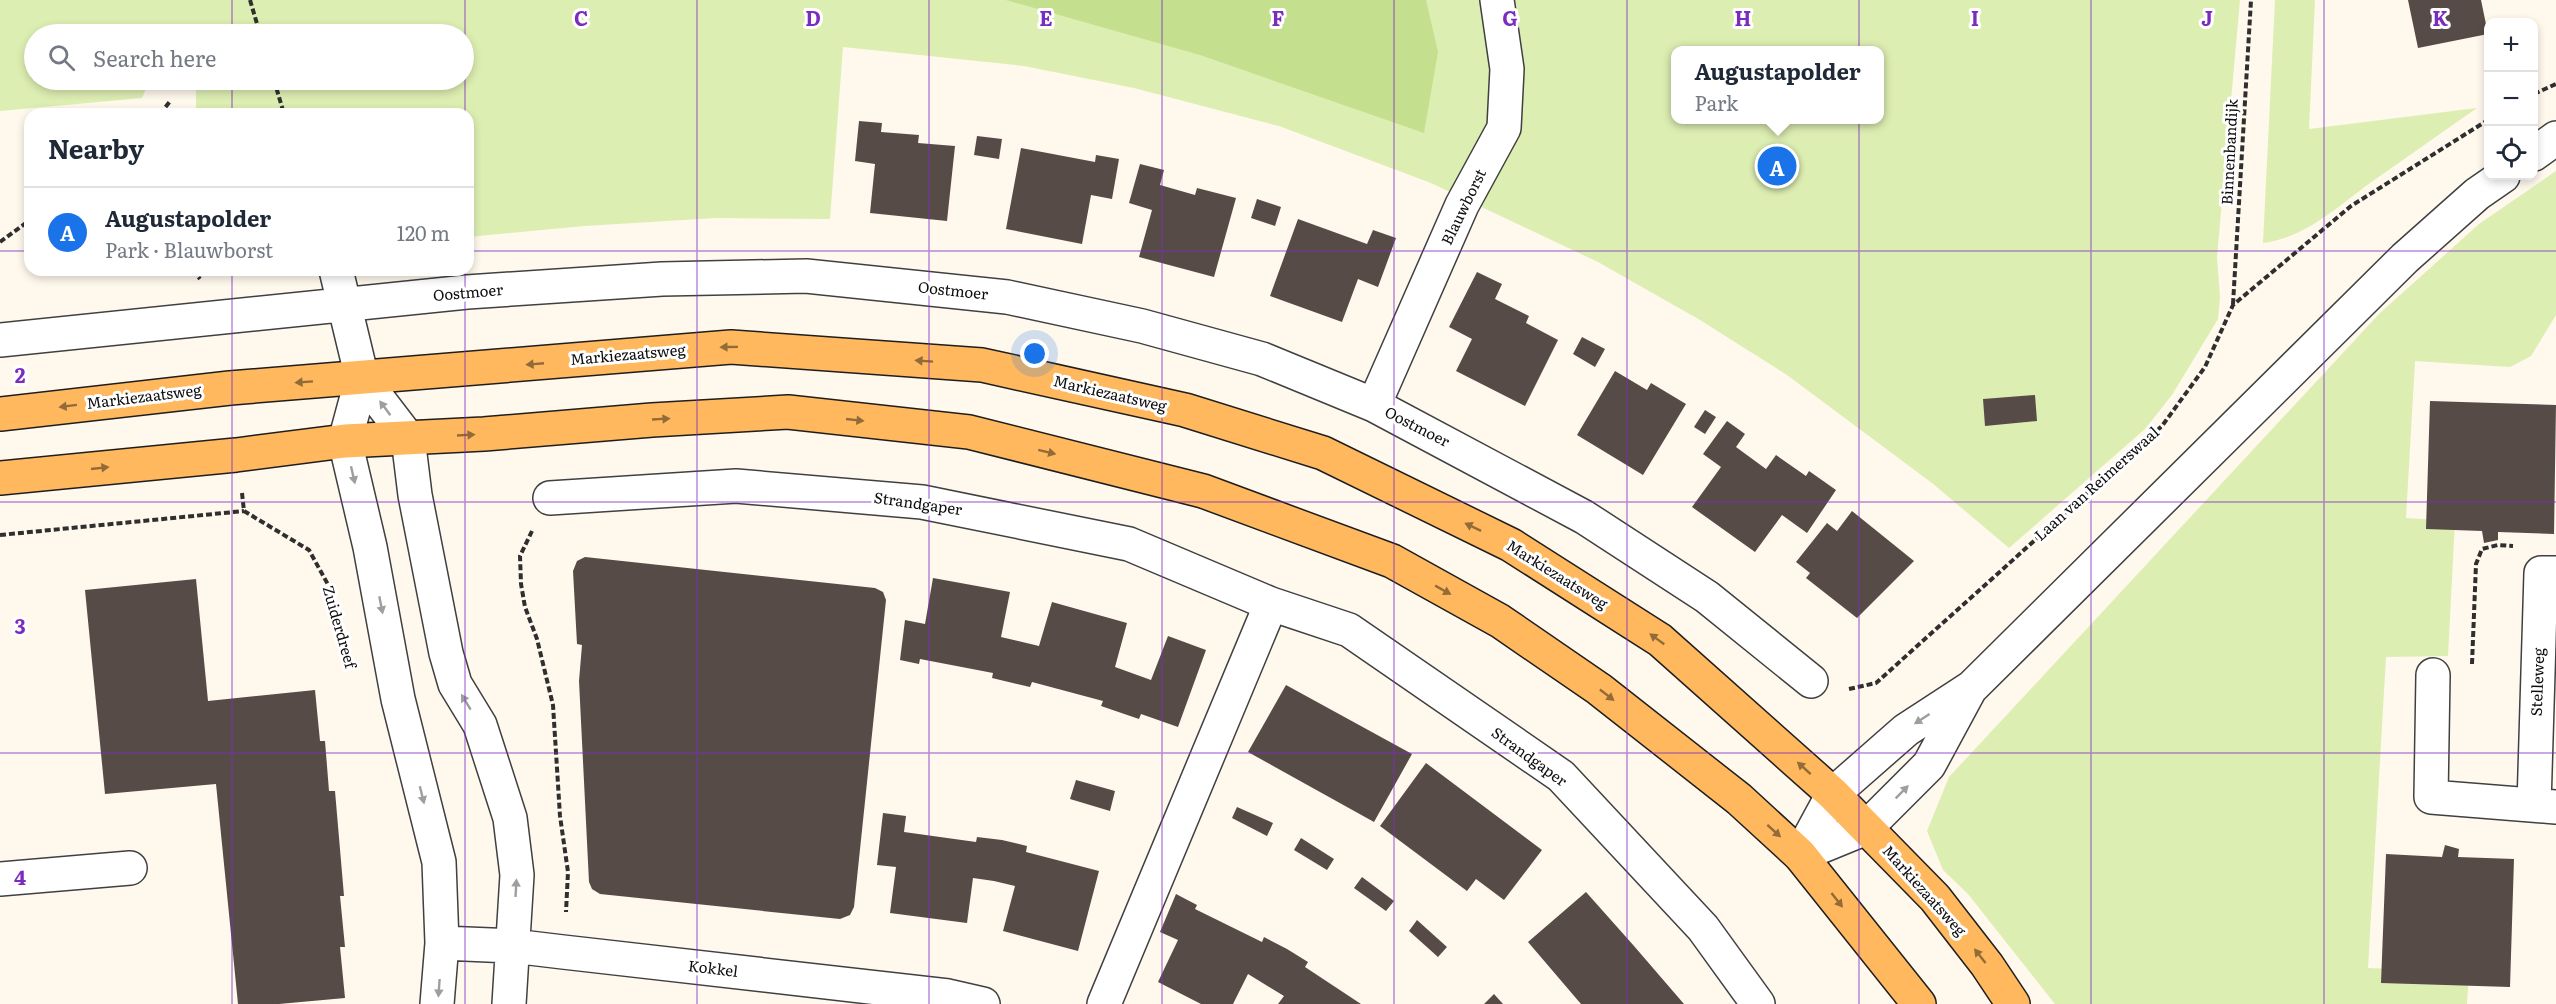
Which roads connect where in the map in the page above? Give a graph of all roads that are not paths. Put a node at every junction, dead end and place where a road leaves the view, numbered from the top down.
1 (1497, 0) edge
2 (2556, 138) edge
3 (2538, 151) edge
4 (2498, 180) edge
5 (338, 276) edge
6 (345, 305) junction
7 (0, 339) edge
8 (362, 378) junction
9 (1374, 405) junction
10 (0, 414) edge
11 (408, 438) junction
12 (345, 441) junction
13 (0, 478) edge
14 (550, 498) road end
15 (2556, 573) edge
16 (1271, 604) junction
17 (2433, 675) road end
18 (1810, 681) road end
19 (1972, 687) junction
20 (1833, 794) junction
21 (2545, 806) edge
22 (1866, 828) junction
23 (1800, 855) junction
24 (130, 868) dead end
25 (0, 879) edge
26 (442, 944) junction
27 (513, 946) junction
28 (948, 1000) edge
29 (437, 1004) edge
30 (509, 1004) edge
31 (984, 1004) edge
32 (1104, 1004) edge
33 (1758, 1004) edge
34 (1919, 1004) edge
35 (2013, 1004) edge

1 - 9 street, Blauwborst
2 - 3 street
4 - 19 street
5 - 6 street
6 - 7 street, Oostmoer
6 - 8 street
6 - 9 street, Oostmoer
8 -> 10 main road, Markiezaatsweg
11 -> 8 street
8 - 12 street
20 -> 8 main road, Markiezaatsweg
9 - 18 street, Oostmoer
11 - 12 main road
11 -> 23 main road
27 -> 11 street
13 -> 12 main road
12 -> 26 street
14 - 16 street, Strandgaper
15 - 21 street, Stelleweg
16 - 32 street
16 - 33 street, Strandgaper
17 - 21 street, Stelleweg
19 -> 20 street
22 -> 19 street
20 - 22 main road, Markiezaatsweg
20 - 23 street
22 - 23 street
35 -> 22 main road, Markiezaatsweg
23 -> 34 main road
24 - 25 street
26 - 27 street, Kokkel
26 -> 29 street
27 - 28 street, Kokkel
27 - 30 street
28 - 31 street, Kokkel

